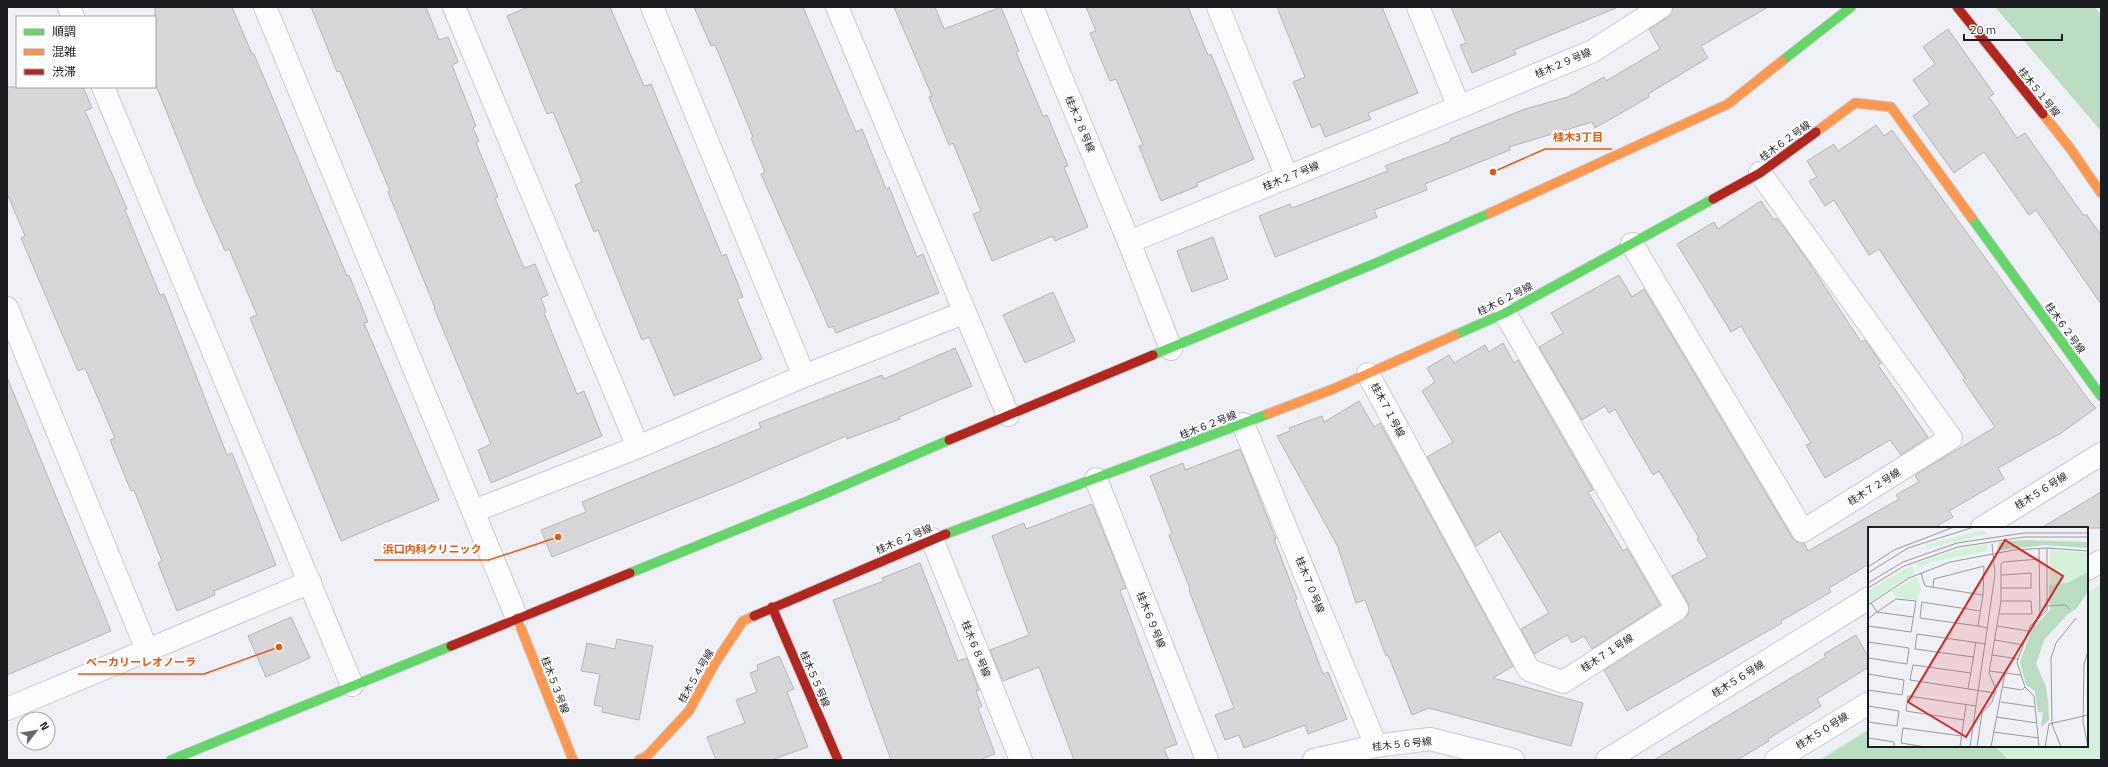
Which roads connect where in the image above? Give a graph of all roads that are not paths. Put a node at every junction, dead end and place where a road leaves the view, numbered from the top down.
1 (265, 7) edge
2 (454, 7) edge
3 (652, 7) edge
4 (837, 7) edge
5 (1032, 7) edge
6 (1218, 7) edge
7 (1418, 7) edge
8 (1661, 7) edge
9 (1851, 7) edge
10 (1957, 7) edge
11 (103, 88) edge
12 (1459, 107) junction
13 (1760, 173) junction
14 (1287, 177) junction
15 (2101, 193) edge
16 (1129, 242) junction
17 (1632, 244) junction
18 (7, 308) edge
19 (964, 313) junction
20 (1505, 313) junction
21 (1171, 349) junction
22 (1368, 374) junction
23 (804, 376) junction
24 (2101, 396) edge
25 (1008, 415) junction
26 (1243, 424) junction
27 (638, 447) junction
28 (2101, 454) edge
29 (1096, 479) junction
30 (474, 511) junction
31 (1984, 527) edge
32 (932, 539) junction
33 (2101, 561) edge
34 (2088, 568) edge
35 (310, 582) junction
36 (1868, 599) edge
37 (772, 607) junction
38 (517, 618) junction
39 (147, 650) junction
40 (352, 685) junction
41 (1868, 704) edge
42 (7, 709) edge
43 (1376, 746) junction
44 (171, 760) edge
45 (573, 760) edge
46 (639, 760) edge
47 (838, 760) edge
48 (1021, 760) edge
49 (1207, 760) edge
50 (1314, 760) edge
51 (1513, 760) edge
52 (1607, 760) edge
53 (1776, 760) edge

1 - 30 street
2 - 27 street
3 - 23 street
4 - 19 street
5 - 16 street, 桂木２８号線
6 - 14 street
7 - 12 street
8 - 12 street, 桂木２９号線
9 - 21 street
10 - 15 street, 桂木５１号線
11 - 35 street
12 - 14 street, 桂木２７号線
13 - 17 street, 桂木６２号線
13 - 17 street, 桂木７２号線
13 - 24 street, 桂木６２号線
14 - 16 street, 桂木２７号線
16 - 21 street
17 - 20 street, 桂木６２号線
18 - 39 street
19 - 23 street
19 - 25 street
20 - 22 street, 桂木６２号線
20 - 22 street, 桂木７１号線
21 - 25 street
22 - 26 street, 桂木６２号線
23 - 27 street
25 - 38 street
26 - 29 street, 桂木６２号線
26 - 43 street, 桂木７０号線
27 - 30 street
28 - 31 street, 桂木５６号線
29 - 32 street, 桂木６２号線
29 - 49 street, 桂木６９号線
30 - 38 street
32 - 37 street, 桂木６２号線
32 - 48 street, 桂木６８号線
33 - 34 street
35 - 39 street
35 - 40 street
36 - 52 street, 桂木５６号線
37 - 46 street, 桂木５４号線
37 - 47 street, 桂木５５号線
38 - 40 street
38 - 45 street, 桂木５３号線
39 - 42 street
40 - 44 street
41 - 53 street, 桂木５０号線
43 - 50 street, 桂木５６号線
43 - 51 street, 桂木５６号線

